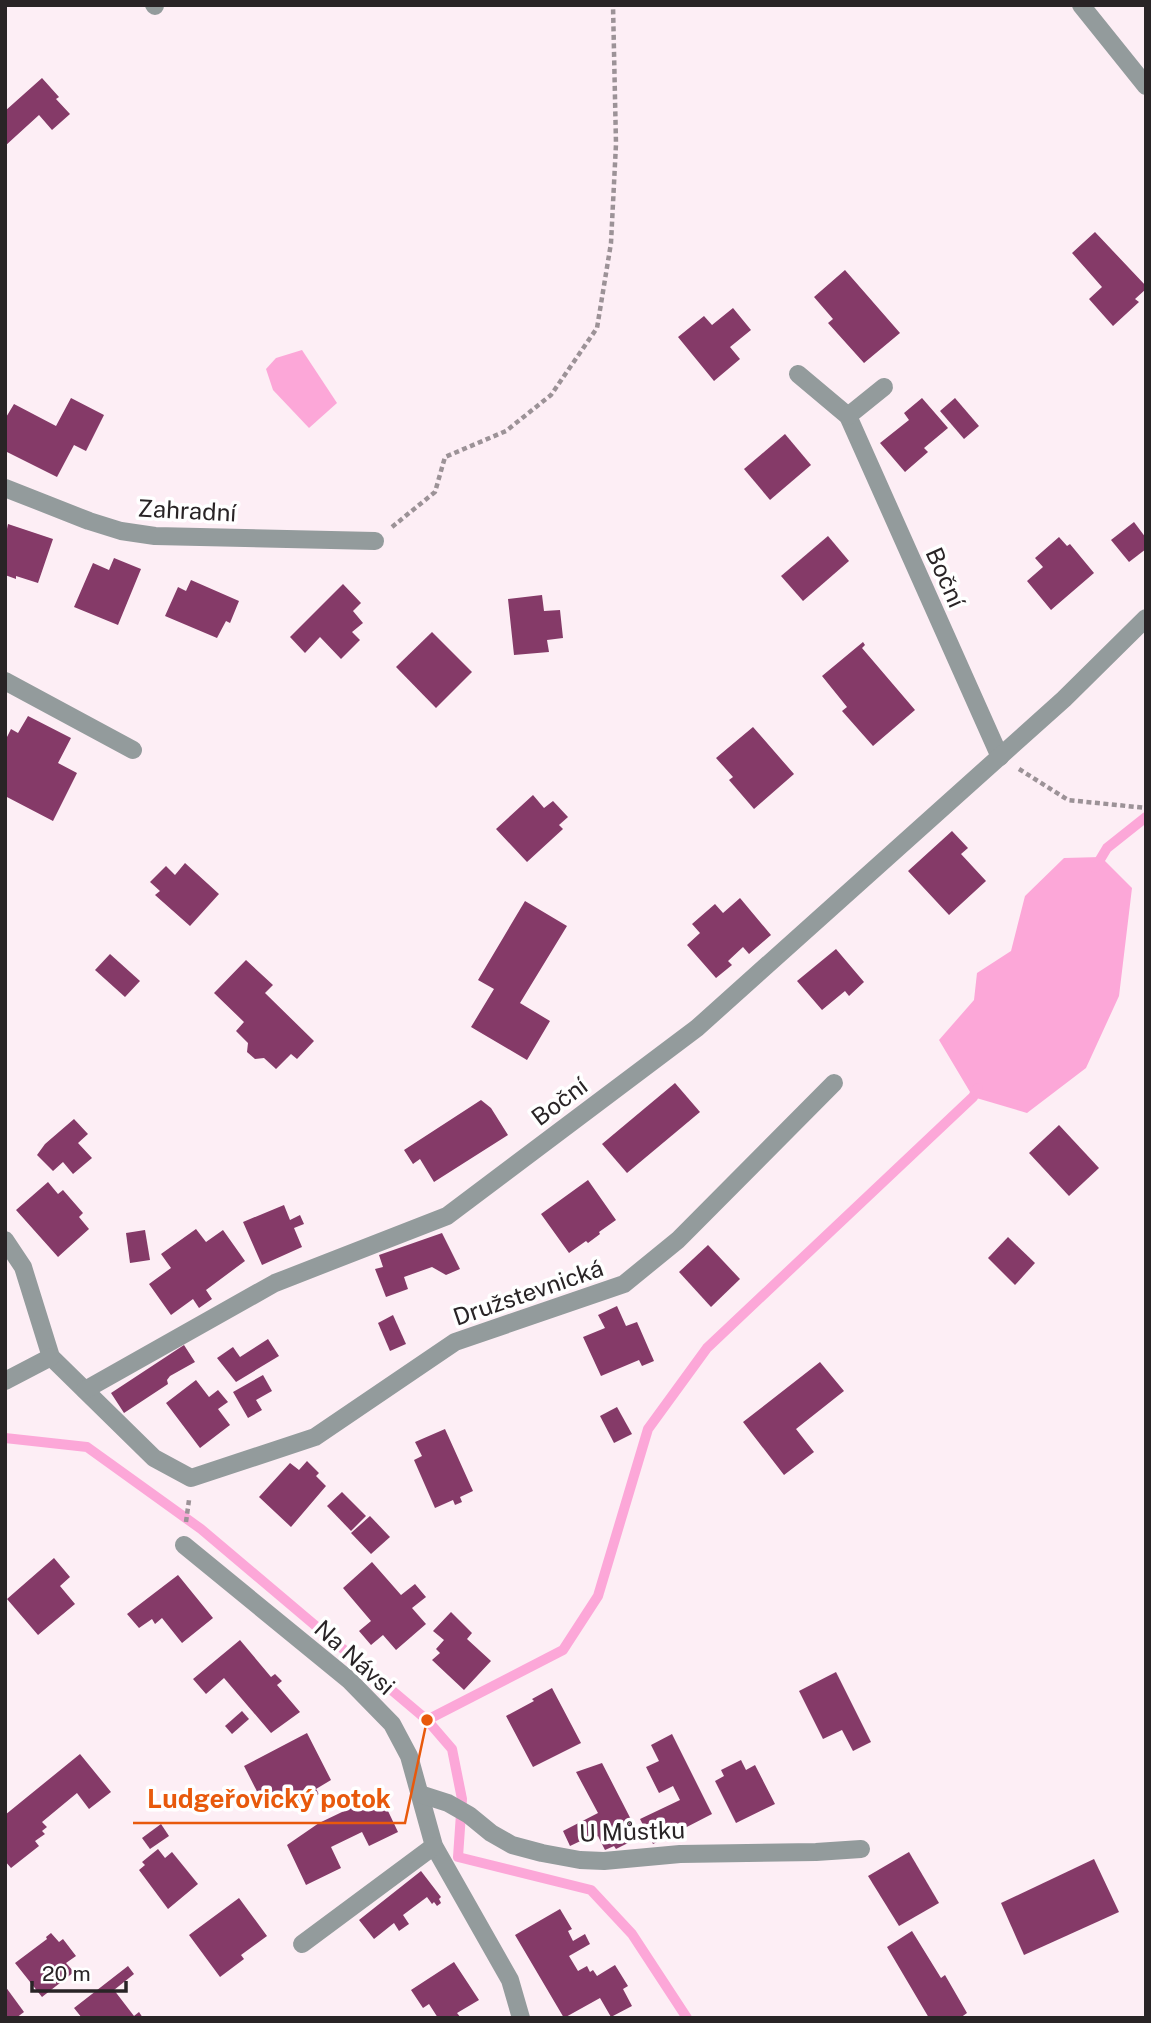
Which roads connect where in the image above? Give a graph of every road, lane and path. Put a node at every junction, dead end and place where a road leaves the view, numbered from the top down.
1 (613, 5) edge
2 (1081, 5) edge
3 (1146, 86) edge
4 (798, 374) dead end
5 (884, 387) dead end
6 (848, 416) junction
7 (5, 488) edge
8 (375, 541) joint
9 (1146, 618) edge
10 (5, 681) edge
11 (133, 750) dead end
12 (1000, 757) junction
13 (1146, 808) edge
14 (834, 1083) dead end
15 (5, 1240) edge
16 (51, 1357) junction
17 (5, 1381) edge
18 (85, 1390) junction
19 (189, 1501) dead end
20 (185, 1538) joint
21 (420, 1794) junction
22 (434, 1846) junction
23 (861, 1849) dead end
24 (302, 1944) dead end
25 (521, 2018) edge

1 - 8 path
2 - 3 street
4 - 6 street, Boční
5 - 6 street
6 - 12 street, Boční
7 - 8 street, Zahradní
9 - 12 street, Boční
10 - 11 street
12 - 13 path
12 - 18 street, Boční
14 - 18 street, Družstevnická
15 - 16 street
16 - 17 street
16 - 18 street
19 - 20 path
20 - 21 street, Na Návsi
21 - 22 street, Na Návsi
21 - 23 street, U Můstku
22 - 24 street
22 - 25 street, Na Návsi

